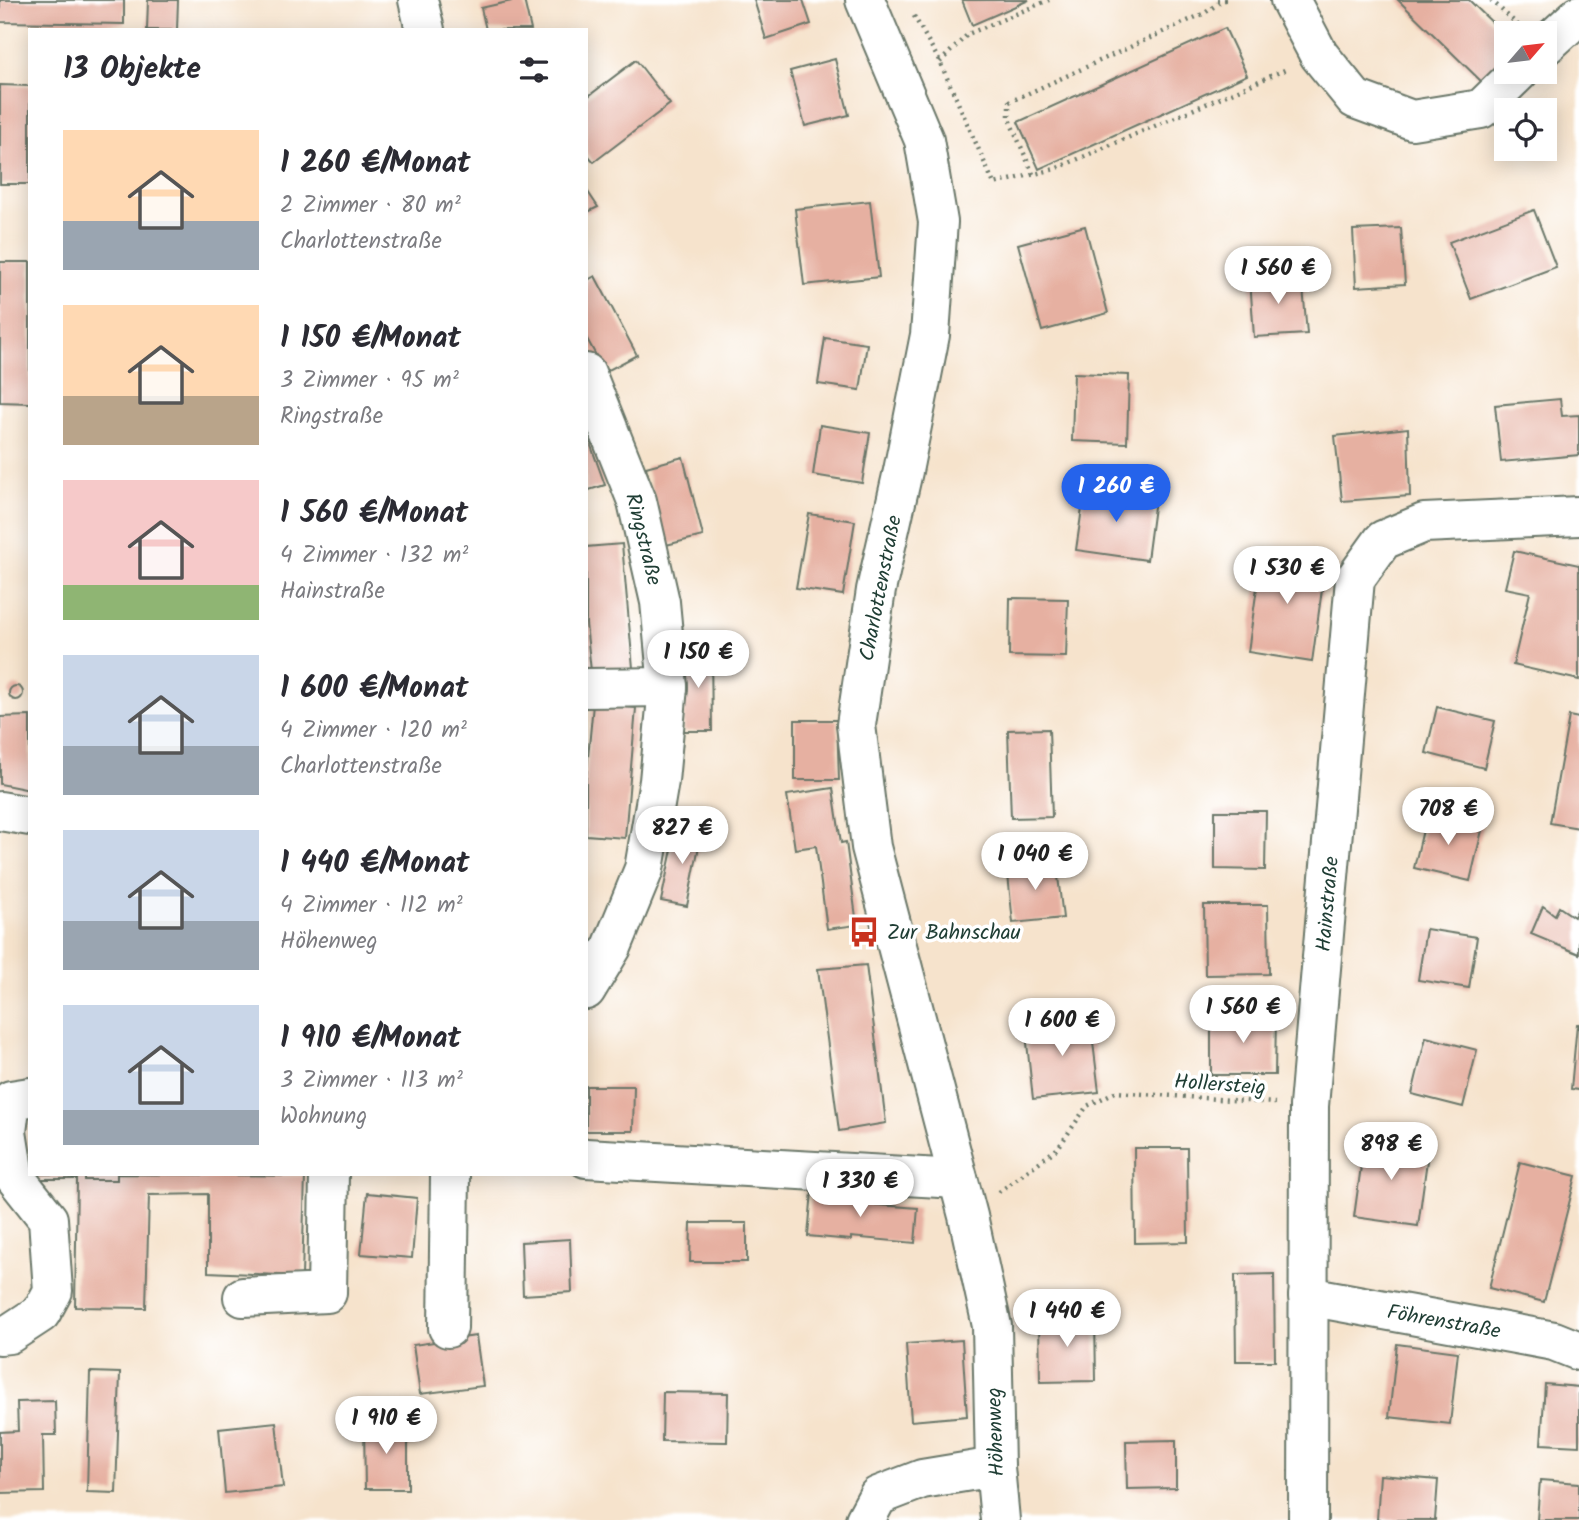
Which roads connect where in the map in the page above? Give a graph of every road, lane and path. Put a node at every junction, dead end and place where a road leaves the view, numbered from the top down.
1 (418, 0) edge
2 (865, 0) edge
3 (1049, 0) edge
4 (1230, 0) edge
5 (1290, 0) edge
6 (1491, 0) edge
7 (1219, 1) edge
8 (910, 10) dead end
9 (1579, 15) edge
10 (1514, 21) edge
11 (425, 28) edge
12 (1558, 34) edge
13 (1319, 55) junction
14 (940, 62) junction
15 (1506, 84) edge
16 (1033, 174) junction
17 (588, 378) edge
18 (1579, 516) edge
19 (668, 687) junction
20 (588, 688) edge
21 (0, 811) edge
22 (28, 816) edge
23 (588, 987) edge
24 (14, 1098) edge
25 (1309, 1106) junction
26 (588, 1158) edge
27 (329, 1176) edge
28 (450, 1176) edge
29 (958, 1179) junction
30 (968, 1216) junction
31 (1308, 1296) junction
32 (243, 1297) dead end
33 (448, 1328) dead end
34 (0, 1335) edge
35 (1579, 1351) edge
36 (995, 1467) junction
37 (865, 1520) edge
38 (1000, 1520) edge
39 (1308, 1520) edge

1 - 11 street
2 - 29 street, Charlottenstraße
3 - 14 path
4 - 7 path
5 - 13 street
6 - 10 path
7 - 16 path
8 - 14 path
9 - 12 street
13 - 15 street
13 - 16 path
14 - 16 path
17 - 19 street, Ringstraße
18 - 25 street, Hainstraße
19 - 20 street
19 - 23 street, Ringstraße
21 - 22 street
24 - 34 street
25 - 30 path, Hollersteig
25 - 31 street, Hainstraße
26 - 29 street
27 - 32 street
28 - 33 street
29 - 30 street, Höhenweg
30 - 36 street, Höhenweg
31 - 35 street, Föhrenstraße
31 - 39 street, Hainstraße
36 - 37 street
36 - 38 street, Höhenweg

